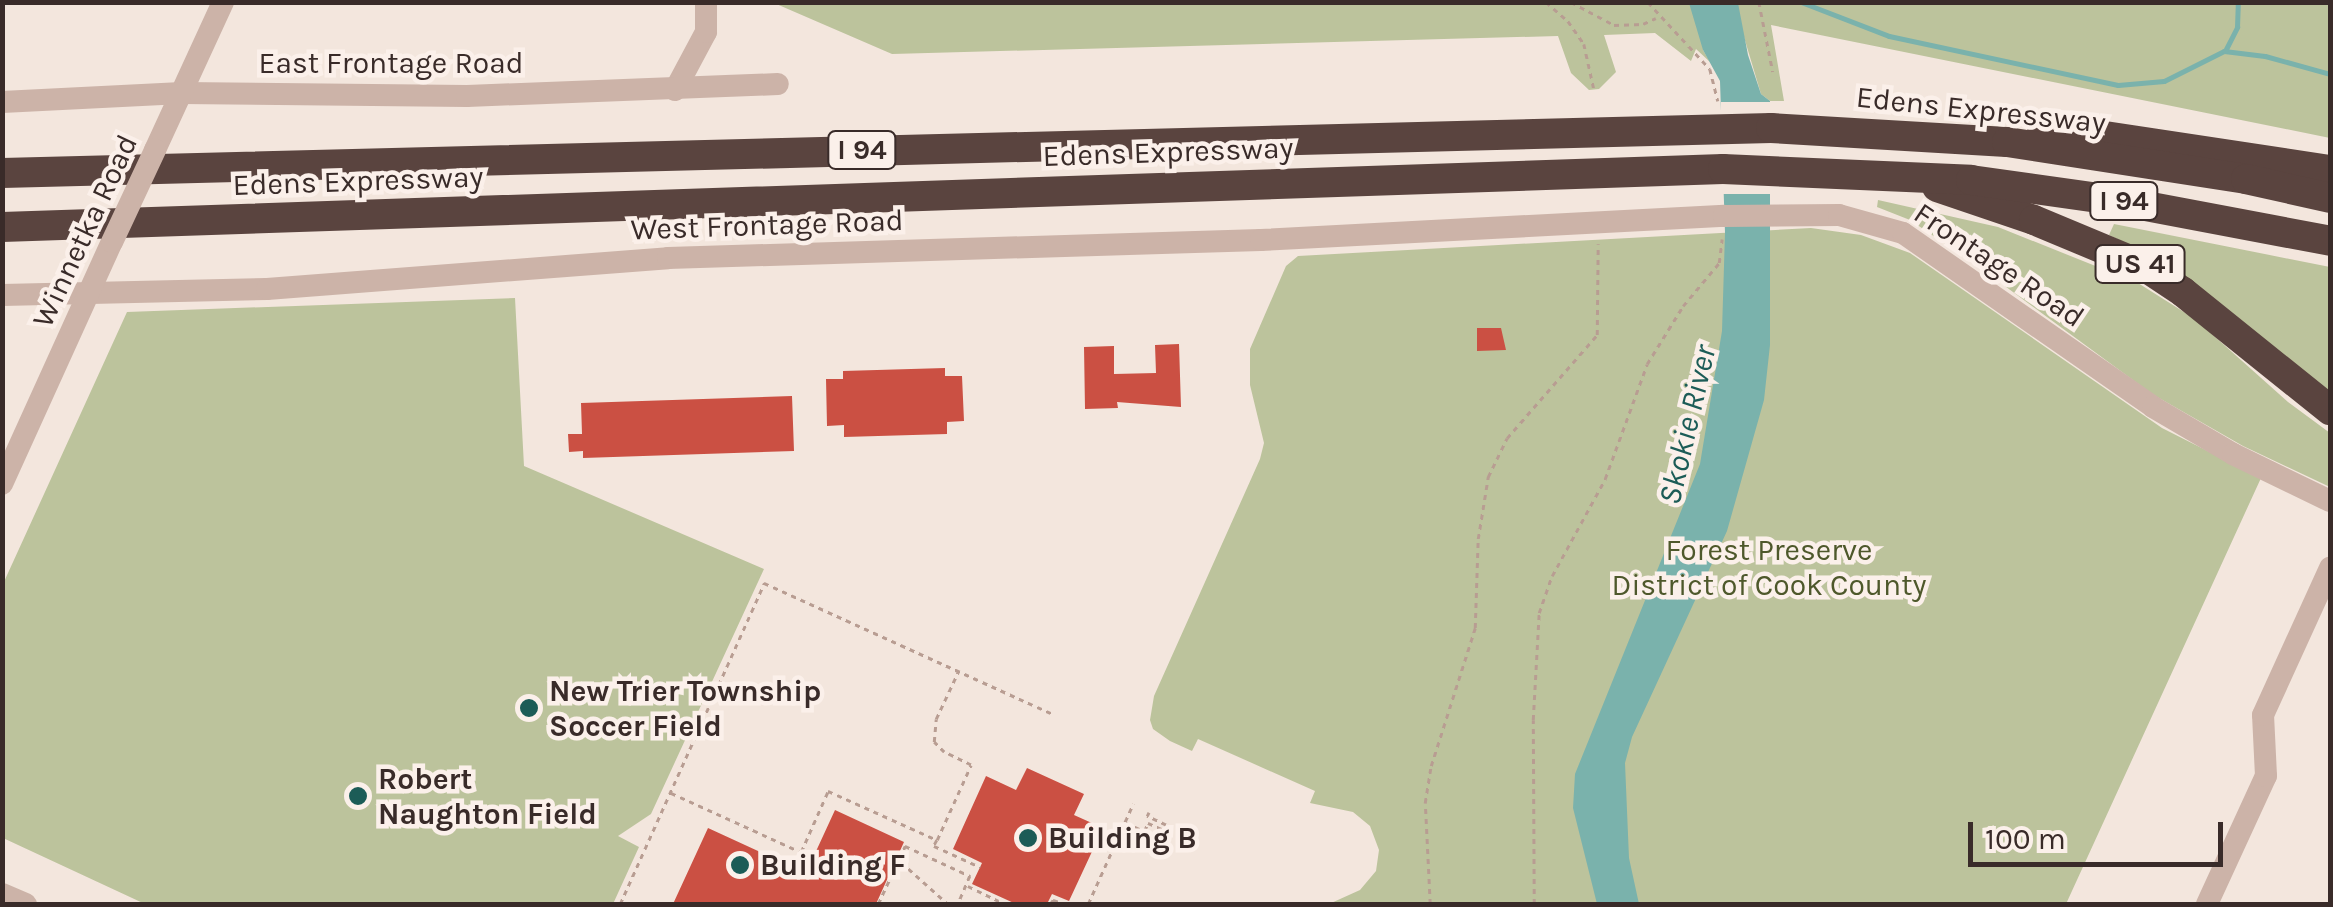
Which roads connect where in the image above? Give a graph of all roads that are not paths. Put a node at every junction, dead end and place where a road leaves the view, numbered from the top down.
1 (223, 2) edge
2 (706, 2) edge
3 (778, 84) dead end
4 (676, 90) junction
5 (182, 93) junction
6 (2, 102) edge
7 (2007, 142) junction
8 (2330, 170) edge
9 (2, 174) edge
10 (1916, 178) junction
11 (2330, 198) edge
12 (1535, 225) joint
13 (2, 227) edge
14 (2330, 240) edge
15 (2, 295) edge
16 (89, 296) junction
17 (2330, 410) edge
18 (2, 484) edge
19 (2330, 501) edge
20 (2330, 568) edge
21 (2, 894) edge
22 (26, 904) edge
23 (2207, 904) edge

1 - 5 street, Winnetka Road
2 - 4 street
3 - 4 street, East Frontage Road
4 - 5 street, East Frontage Road
5 - 6 street, East Frontage Road
5 - 16 street, Winnetka Road, bridge
7 - 8 highway
7 - 9 highway, Edens Expressway / I 94
7 - 11 highway, Edens Expressway / I 94
10 - 13 highway, Edens Expressway / I 94
10 - 14 highway, Edens Expressway / I 94
10 - 17 highway, US 41
12 - 16 street, West Frontage Road
12 - 19 street, Frontage Road
15 - 16 street, West Frontage Road
16 - 18 street, Winnetka Road
20 - 23 street
21 - 22 street

